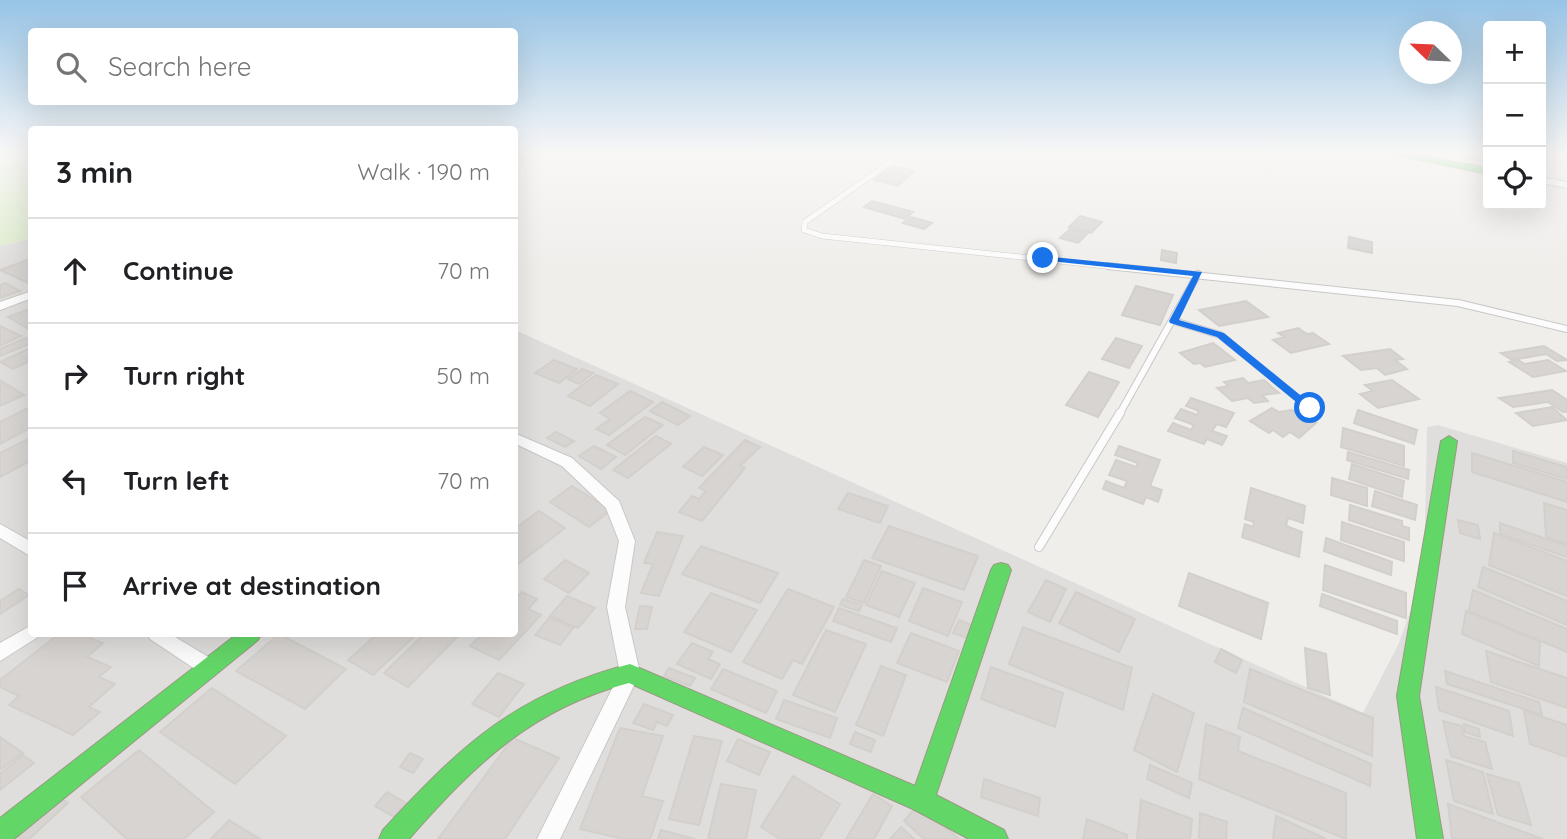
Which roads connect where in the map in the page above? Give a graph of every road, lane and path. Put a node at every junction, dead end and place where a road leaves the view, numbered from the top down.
1 (849, 191) edge
2 (1198, 274) junction
3 (28, 296) edge
4 (0, 306) edge
5 (1174, 321) junction
6 (1567, 329) edge
7 (1310, 408) dead end
8 (518, 439) edge
9 (1449, 441) dead end
10 (0, 530) edge
11 (1039, 547) dead end
12 (28, 548) edge
13 (1001, 570) dead end
14 (28, 635) edge
15 (161, 637) edge
16 (246, 637) edge
17 (0, 653) edge
18 (208, 667) junction
19 (630, 673) junction
20 (922, 801) junction
21 (0, 834) edge
22 (392, 839) edge
23 (548, 839) edge
24 (995, 839) edge
25 (1430, 839) edge

1 - 2 lane
2 - 5 lane
2 - 6 lane
3 - 4 street
5 - 7 lane
5 - 11 lane
8 - 19 street
9 - 25 street
10 - 12 street
13 - 20 street
14 - 17 street
15 - 18 street
16 - 18 street
18 - 21 street
19 - 20 street
19 - 22 street
19 - 23 street
20 - 24 street

